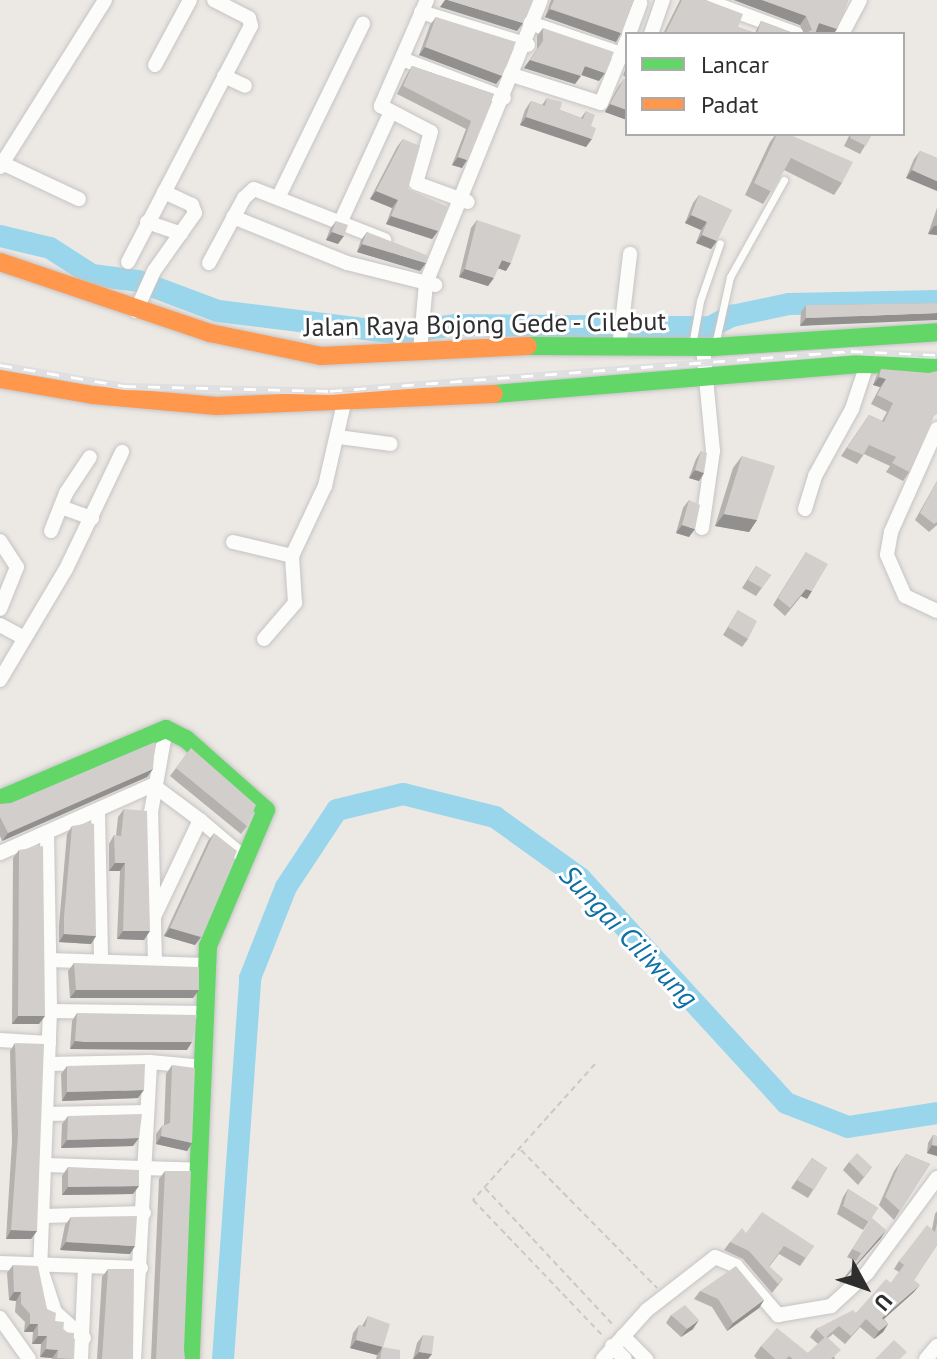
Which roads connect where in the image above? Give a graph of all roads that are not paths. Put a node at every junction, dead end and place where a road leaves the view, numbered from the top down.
1 (105, 0) edge
2 (214, 0) edge
3 (541, 0) edge
4 (549, 0) edge
5 (705, 0) edge
6 (860, 0) edge
7 (184, 2) edge
8 (636, 2) edge
9 (662, 5) edge
10 (424, 6) edge
11 (363, 24) dead end
12 (533, 24) junction
13 (629, 32) edge
14 (652, 32) edge
15 (792, 32) edge
16 (843, 32) edge
17 (525, 45) junction
18 (624, 47) edge
19 (402, 59) junction
20 (155, 65) dead end
21 (513, 75) junction
22 (224, 76) junction
23 (620, 80) edge
24 (245, 86) dead end
25 (505, 98) junction
26 (390, 114) junction
27 (1, 165) edge
28 (784, 180) edge
29 (164, 192) junction
30 (278, 198) junction
31 (79, 199) dead end
32 (464, 201) junction
33 (233, 217) junction
34 (147, 222) junction
35 (340, 223) junction
36 (181, 234) junction
37 (720, 243) edge
38 (399, 245) edge
39 (630, 254) dead end
40 (0, 262) edge
41 (128, 262) dead end
42 (209, 263) dead end
43 (431, 284) junction
44 (139, 305) junction
45 (937, 332) edge
46 (619, 340) junction
47 (704, 342) junction
48 (420, 348) junction
49 (867, 364) junction
50 (937, 365) edge
51 (0, 379) edge
52 (704, 380) junction
53 (344, 403) junction
54 (937, 429) edge
55 (339, 437) junction
56 (391, 444) dead end
57 (122, 452) dead end
58 (90, 457) dead end
59 (61, 507) junction
60 (805, 509) dead end
61 (92, 518) junction
62 (702, 528) dead end
63 (51, 531) dead end
64 (0, 541) edge
65 (233, 542) dead end
66 (292, 556) junction
67 (0, 609) edge
68 (937, 611) edge
69 (0, 625) edge
70 (23, 637) junction
71 (264, 639) dead end
72 (0, 680) edge
73 (166, 729) junction
74 (153, 785) junction
75 (0, 799) edge
76 (98, 812) junction
77 (200, 820) junction
78 (47, 834) junction
79 (0, 853) edge
80 (246, 859) junction
81 (153, 919) junction
82 (49, 960) junction
83 (101, 960) junction
84 (155, 961) junction
85 (206, 965) junction
86 (50, 1011) junction
87 (206, 1013) junction
88 (0, 1040) edge
89 (49, 1043) junction
90 (150, 1062) junction
91 (48, 1064) junction
92 (204, 1067) junction
93 (147, 1112) junction
94 (47, 1114) junction
95 (45, 1165) junction
96 (145, 1166) junction
97 (200, 1170) junction
98 (937, 1178) edge
99 (144, 1213) junction
100 (44, 1216) junction
101 (0, 1263) edge
102 (40, 1266) junction
103 (85, 1267) junction
104 (141, 1268) junction
105 (0, 1318) edge
106 (84, 1338) junction
107 (618, 1341) junction
108 (937, 1346) edge
109 (29, 1359) edge
110 (81, 1359) edge
111 (134, 1359) edge
112 (191, 1359) edge
113 (603, 1359) edge
114 (625, 1359) edge
115 (646, 1359) edge
116 (926, 1359) edge

1 - 27 street
2 - 22 street
3 - 12 street
4 - 12 street
5 - 15 street
6 - 16 street
7 - 20 street
8 - 9 street
8 - 13 street
9 - 14 street
10 - 17 street
10 - 19 street
11 - 30 street
12 - 17 street
12 - 18 street
17 - 21 street
18 - 23 street
19 - 25 street
19 - 26 street
21 - 23 street
21 - 25 street
22 - 24 street
22 - 29 street
25 - 32 street
26 - 32 street
26 - 35 street
27 - 31 street
28 - 47 lane
29 - 34 street
29 - 36 street
30 - 33 street
30 - 35 street
32 - 43 street
33 - 42 street
33 - 43 street
34 - 36 street
34 - 41 street
35 - 38 street
36 - 44 street
37 - 47 lane
39 - 46 street
40 - 44 street, Jalan Raya Bojong Gede - Cilebut
43 - 48 street
44 - 48 street, Jalan Raya Bojong Gede - Cilebut
45 - 47 street, Jalan Raya Bojong Gede - Cilebut
46 - 47 street, Jalan Raya Bojong Gede - Cilebut
46 - 48 street, Jalan Raya Bojong Gede - Cilebut
47 - 52 street
49 - 50 street
49 - 52 street
49 - 60 street
51 - 53 street
52 - 53 street
52 - 62 street
53 - 55 street
54 - 68 street
55 - 56 street
55 - 66 street
57 - 61 street
58 - 59 street
59 - 61 street
59 - 63 street
61 - 70 street
64 - 67 street
65 - 66 street
66 - 71 street
69 - 70 street
70 - 72 street
73 - 74 street
73 - 75 street
73 - 80 street
74 - 76 street
74 - 77 street
74 - 81 street
76 - 78 street
76 - 83 street
77 - 80 street
77 - 81 street
78 - 79 street
78 - 82 street
80 - 85 street
81 - 84 street
82 - 83 street
82 - 86 street
83 - 84 street
84 - 85 street
85 - 87 street
86 - 87 street
86 - 89 street
87 - 92 street
88 - 89 street
89 - 91 street
90 - 91 street
90 - 92 street
90 - 93 street
91 - 94 street
92 - 97 street
93 - 94 street
93 - 96 street
94 - 95 street
95 - 96 street
95 - 100 street
96 - 97 street
96 - 99 street
97 - 112 street
98 - 107 street
99 - 100 street
99 - 104 street
100 - 102 street
101 - 102 street
102 - 103 street
102 - 106 street
103 - 104 street
103 - 106 street
104 - 111 street
105 - 109 street
106 - 110 street
107 - 113 street
107 - 114 street
107 - 115 street
108 - 116 street

